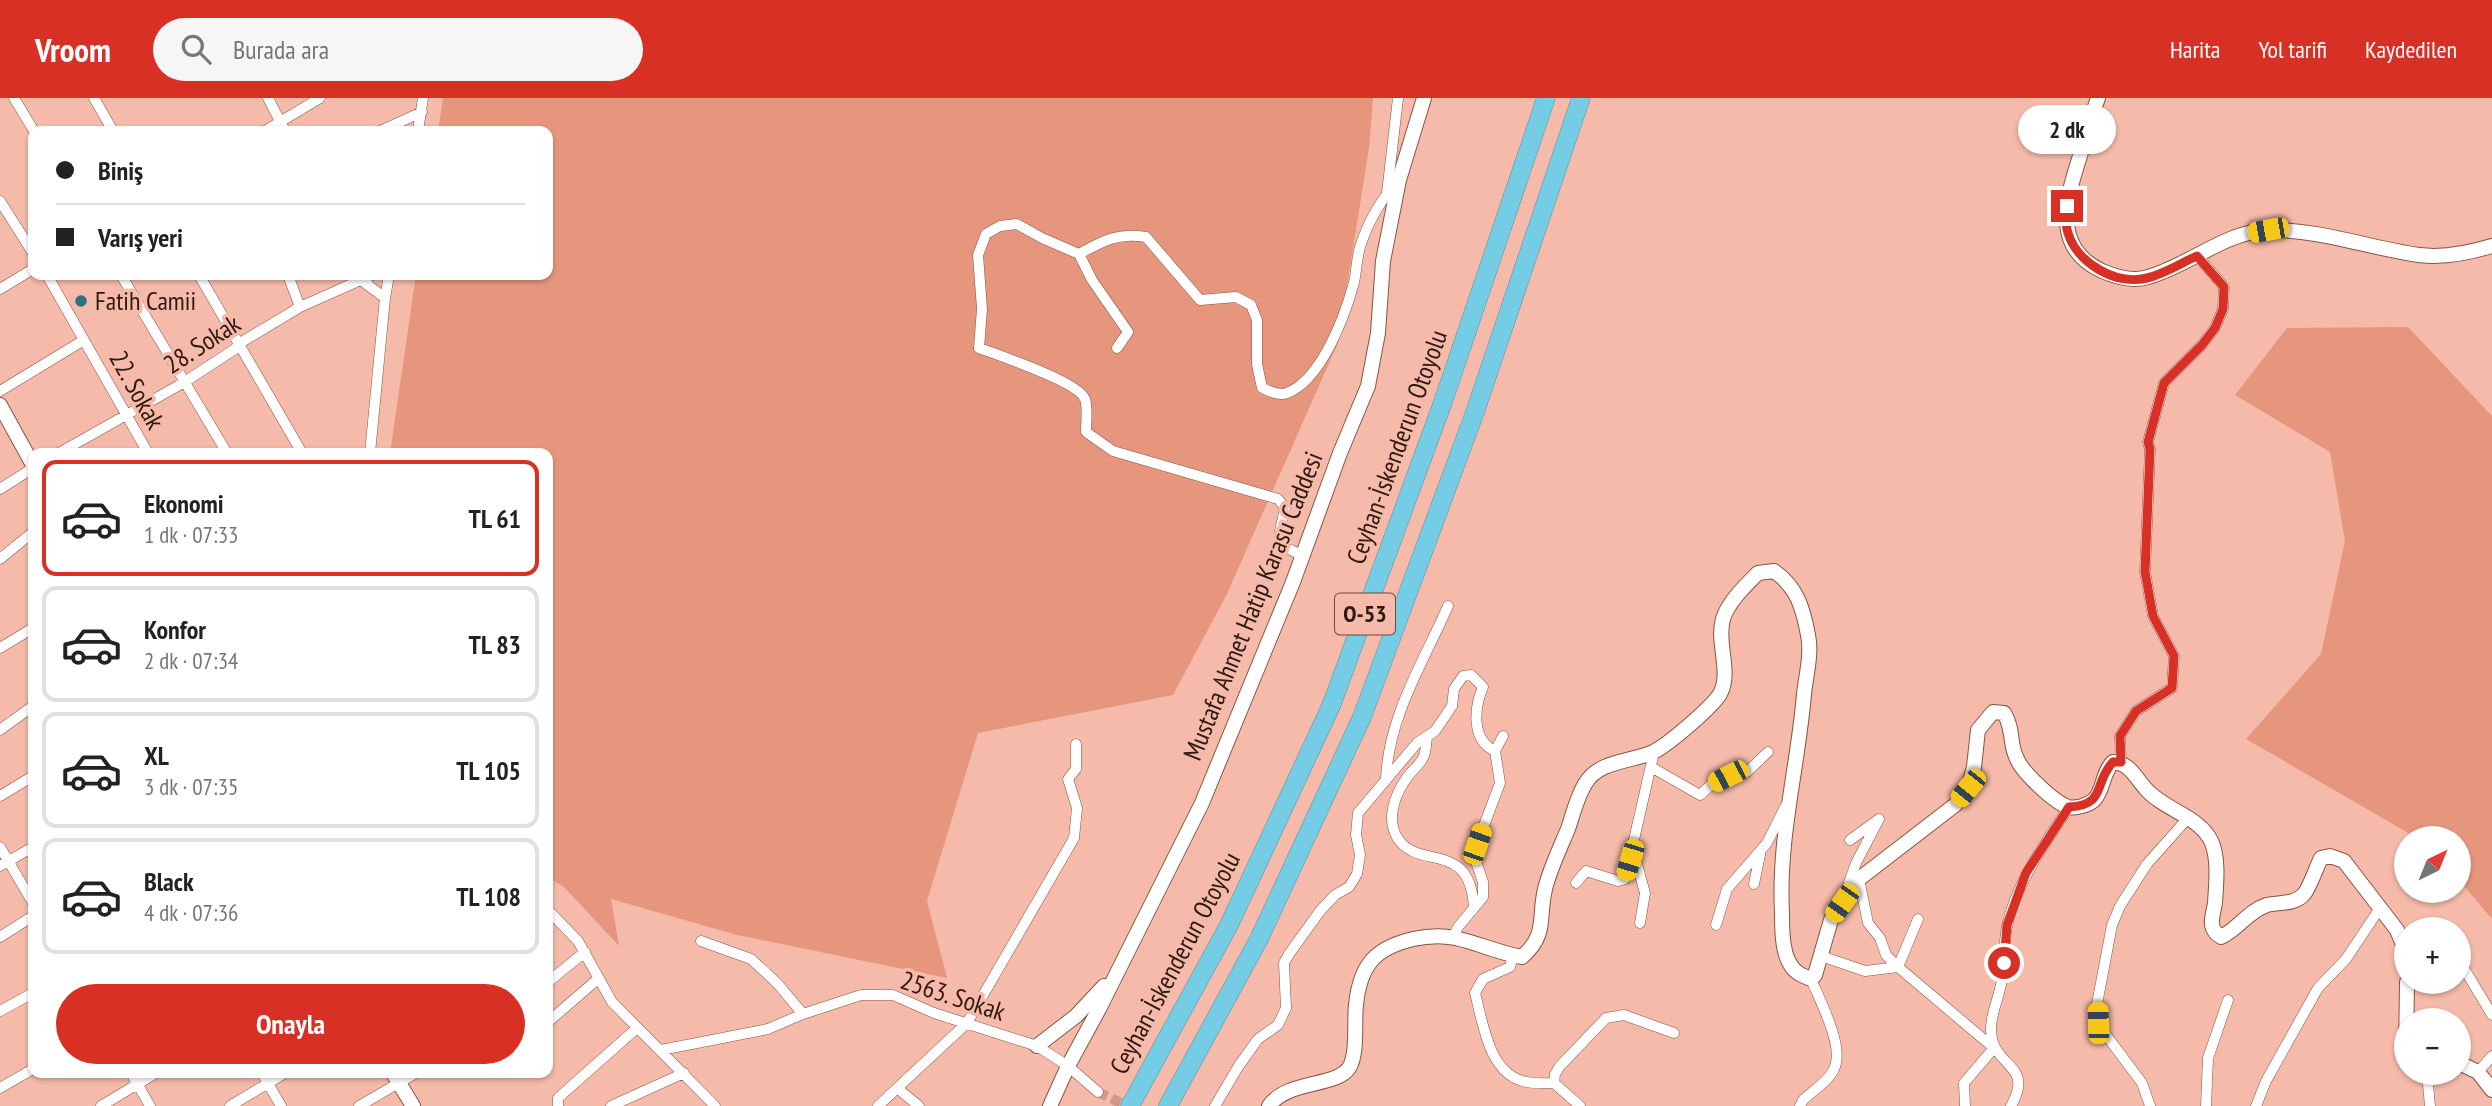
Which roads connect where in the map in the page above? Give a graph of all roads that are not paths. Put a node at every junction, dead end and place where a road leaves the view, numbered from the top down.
1 (14, 98) edge
2 (94, 98) edge
3 (268, 98) edge
4 (320, 98) edge
5 (423, 98) edge
6 (1398, 98) edge
7 (1424, 98) edge
8 (1546, 98) edge
9 (1581, 98) edge
10 (2098, 98) edge
11 (422, 111) junction
12 (31, 126) edge
13 (110, 126) edge
14 (282, 126) edge
15 (284, 126) edge
16 (390, 126) edge
17 (419, 126) edge
18 (1399, 180) junction
19 (1387, 193) junction
20 (0, 201) edge
21 (4, 215) edge
22 (28, 246) edge
23 (2492, 246) edge
24 (1079, 254) junction
25 (2197, 256) junction
26 (28, 272) edge
27 (50, 280) edge
28 (124, 280) edge
29 (203, 280) edge
30 (290, 280) edge
31 (354, 280) edge
32 (364, 280) edge
33 (388, 280) edge
34 (0, 289) edge
35 (385, 298) junction
36 (300, 307) junction
37 (85, 340) junction
38 (240, 342) junction
39 (1117, 348) dead end
40 (183, 383) junction
41 (0, 391) edge
42 (0, 405) edge
43 (127, 414) junction
44 (68, 448) edge
45 (145, 448) edge
46 (224, 448) edge
47 (297, 448) edge
48 (370, 448) edge
49 (28, 457) edge
50 (28, 469) edge
51 (0, 489) edge
52 (28, 536) edge
53 (1303, 556) junction
54 (0, 559) edge
55 (1448, 606) dead end
56 (28, 631) edge
57 (0, 648) edge
58 (28, 710) edge
59 (0, 730) edge
60 (1503, 736) dead end
61 (1427, 737) junction
62 (1076, 744) dead end
63 (1494, 751) junction
64 (1654, 752) junction
65 (1768, 752) dead end
66 (2121, 762) junction
67 (1651, 767) junction
68 (28, 779) edge
69 (1385, 780) junction
70 (0, 796) edge
71 (1789, 799) junction
72 (2069, 807) junction
73 (2188, 818) junction
74 (1850, 840) dead end
75 (0, 847) edge
76 (1633, 849) junction
77 (1761, 849) junction
78 (28, 850) edge
79 (4, 864) edge
80 (1859, 879) junction
81 (1576, 884) dead end
82 (1754, 884) dead end
83 (28, 896) edge
84 (1842, 903) junction
85 (1474, 908) junction
86 (2379, 908) junction
87 (28, 919) edge
88 (553, 919) edge
89 (1918, 919) dead end
90 (1640, 923) dead end
91 (1716, 925) dead end
92 (2394, 926) edge
93 (0, 937) edge
94 (1453, 937) junction
95 (701, 941) dead end
96 (585, 953) junction
97 (1513, 956) junction
98 (1821, 956) junction
99 (1119, 967) junction
100 (1898, 967) junction
101 (553, 978) edge
102 (599, 978) junction
103 (1811, 979) junction
104 (2471, 980) edge
105 (28, 996) edge
106 (2228, 1000) dead end
107 (0, 1011) edge
108 (803, 1013) junction
109 (2492, 1015) edge
110 (553, 1018) edge
111 (967, 1023) junction
112 (638, 1028) junction
113 (1674, 1033) dead end
114 (1037, 1046) junction
115 (1994, 1048) junction
116 (661, 1050) junction
117 (2492, 1055) edge
118 (1068, 1066) junction
119 (2471, 1069) edge
120 (28, 1072) edge
121 (2478, 1072) junction
122 (684, 1073) junction
123 (134, 1078) edge
124 (147, 1078) edge
125 (265, 1078) edge
126 (276, 1078) edge
127 (395, 1078) edge
128 (397, 1078) edge
129 (268, 1083) junction
130 (1554, 1083) junction
131 (137, 1084) junction
132 (2428, 1085) edge
133 (0, 1088) edge
134 (897, 1088) junction
135 (2492, 1090) edge
136 (1098, 1092) tunnel mouth
137 (101, 1106) edge
138 (150, 1106) edge
139 (230, 1106) edge
140 (281, 1106) edge
141 (359, 1106) edge
142 (413, 1106) edge
143 (558, 1106) edge
144 (611, 1106) edge
145 (715, 1106) edge
146 (878, 1106) edge
147 (919, 1106) edge
148 (1050, 1106) edge
149 (1130, 1106) edge
150 (1168, 1106) edge
151 (1215, 1106) edge
152 (1269, 1106) edge
153 (1580, 1106) edge
154 (1800, 1106) edge
155 (1965, 1106) edge
156 (2011, 1106) edge
157 (2150, 1106) edge
158 (2206, 1106) edge
159 (2256, 1106) edge
160 (2430, 1106) edge

1 - 12 street
2 - 13 street
3 - 14 street
4 - 15 street
5 - 11 street
6 - 19 street
7 - 18 street, Mustafa Ahmet Hatip Karasu Caddesi
8 - 149 highway, Ceyhan-İskenderun Otoyolu / O-53
9 - 150 highway, O-53
10 - 25 street
11 - 16 street
11 - 17 street
18 - 19 street
18 - 53 street, Mustafa Ahmet Hatip Karasu Caddesi
19 - 24 street
20 - 21 street
21 - 22 street
23 - 25 street
24 - 39 street
24 - 53 street
25 - 66 street
26 - 34 street
27 - 37 street, 22. Sokak
28 - 40 street
29 - 38 street
30 - 36 street
31 - 36 street, 28. Sokak
32 - 35 street
33 - 35 street
35 - 48 street
36 - 38 street, 28. Sokak
37 - 41 street
37 - 43 street, 22. Sokak
38 - 40 street, 28. Sokak
38 - 47 street
40 - 43 street, 28. Sokak
40 - 46 street
42 - 49 street
43 - 44 street, 28. Sokak
43 - 45 street, 22. Sokak
50 - 51 street
52 - 54 street
53 - 99 street, Mustafa Ahmet Hatip Karasu Caddesi
55 - 69 street
56 - 57 street
58 - 59 street
60 - 63 street
61 - 63 street
61 - 69 street
61 - 85 street
62 - 111 street
63 - 85 street
64 - 67 street
64 - 71 street
64 - 97 street
65 - 67 street
66 - 72 street
66 - 73 street
67 - 76 street
68 - 70 street
69 - 151 street
71 - 77 street
71 - 103 street
72 - 80 street
72 - 115 street
73 - 86 street
73 - 157 street
74 - 84 street
75 - 79 street
76 - 81 street
76 - 90 street
77 - 82 street
77 - 91 street
78 - 79 street
79 - 83 street
80 - 84 street
80 - 100 street
84 - 98 street
85 - 94 street
86 - 92 street
86 - 159 street
87 - 93 street
88 - 96 street
89 - 100 street
94 - 97 street
94 - 152 street
95 - 108 street
96 - 101 street
96 - 102 street
97 - 130 street
98 - 100 street
98 - 103 street
99 - 114 street
99 - 118 street, Mustafa Ahmet Hatip Karasu Caddesi
100 - 115 street
102 - 110 street
102 - 112 street
103 - 154 street
104 - 109 street
105 - 107 street
106 - 158 street
108 - 111 street, 2563. Sokak
108 - 116 street, 2563. Sokak
111 - 114 street, 2563. Sokak
111 - 134 street
112 - 116 street
112 - 143 street
113 - 130 street
114 - 118 street, 2563. Sokak
115 - 155 street
115 - 156 street
116 - 122 street
117 - 121 street
118 - 136 street, 2563. Sokak
118 - 148 street, Mustafa Ahmet Hatip Karasu Caddesi
119 - 121 street
120 - 133 street
121 - 135 street
122 - 144 street
122 - 145 street
123 - 131 street
124 - 131 street
125 - 129 street
126 - 129 street
127 - 141 street
128 - 142 street
129 - 139 street
129 - 140 street
130 - 153 street
131 - 137 street
131 - 138 street
132 - 160 street
134 - 146 street
134 - 147 street

